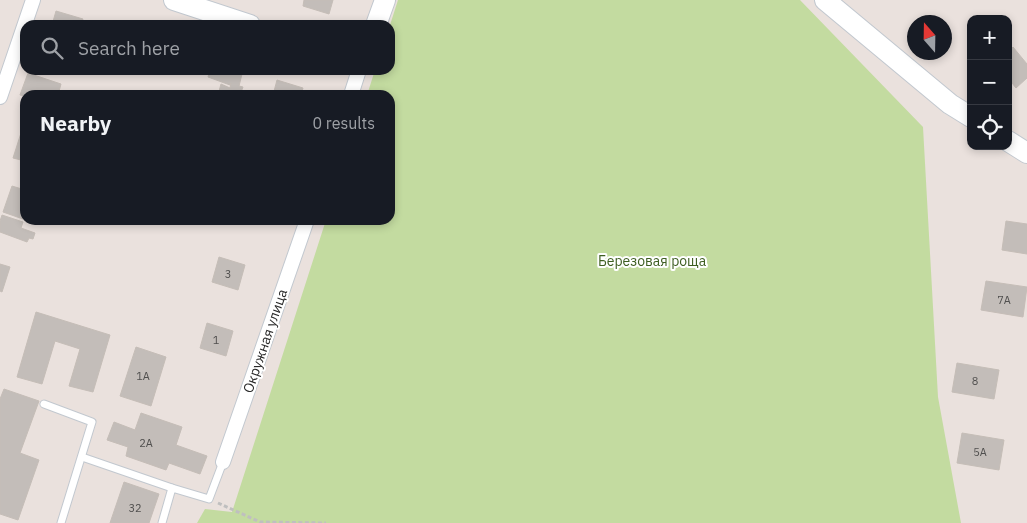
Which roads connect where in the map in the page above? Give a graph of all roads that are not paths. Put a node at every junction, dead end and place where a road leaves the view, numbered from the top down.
1 (33, 0) edge
2 (174, 0) edge
3 (385, 0) edge
4 (825, 0) edge
5 (26, 20) edge
6 (235, 20) edge
7 (378, 20) edge
8 (20, 38) edge
9 (357, 75) edge
10 (352, 90) edge
11 (0, 96) edge
12 (967, 115) edge
13 (1012, 144) edge
14 (1027, 154) edge
15 (305, 225) edge
16 (44, 404) dead end
17 (82, 457) junction
18 (223, 462) joint
19 (172, 488) junction
20 (62, 523) edge
21 (162, 523) edge

1 - 5 street
2 - 6 street
3 - 7 street
4 - 12 street
8 - 11 street
9 - 10 street
13 - 14 street
15 - 18 street, Окружная улица
16 - 17 lane
17 - 19 lane
17 - 20 lane
18 - 19 lane
19 - 21 lane

